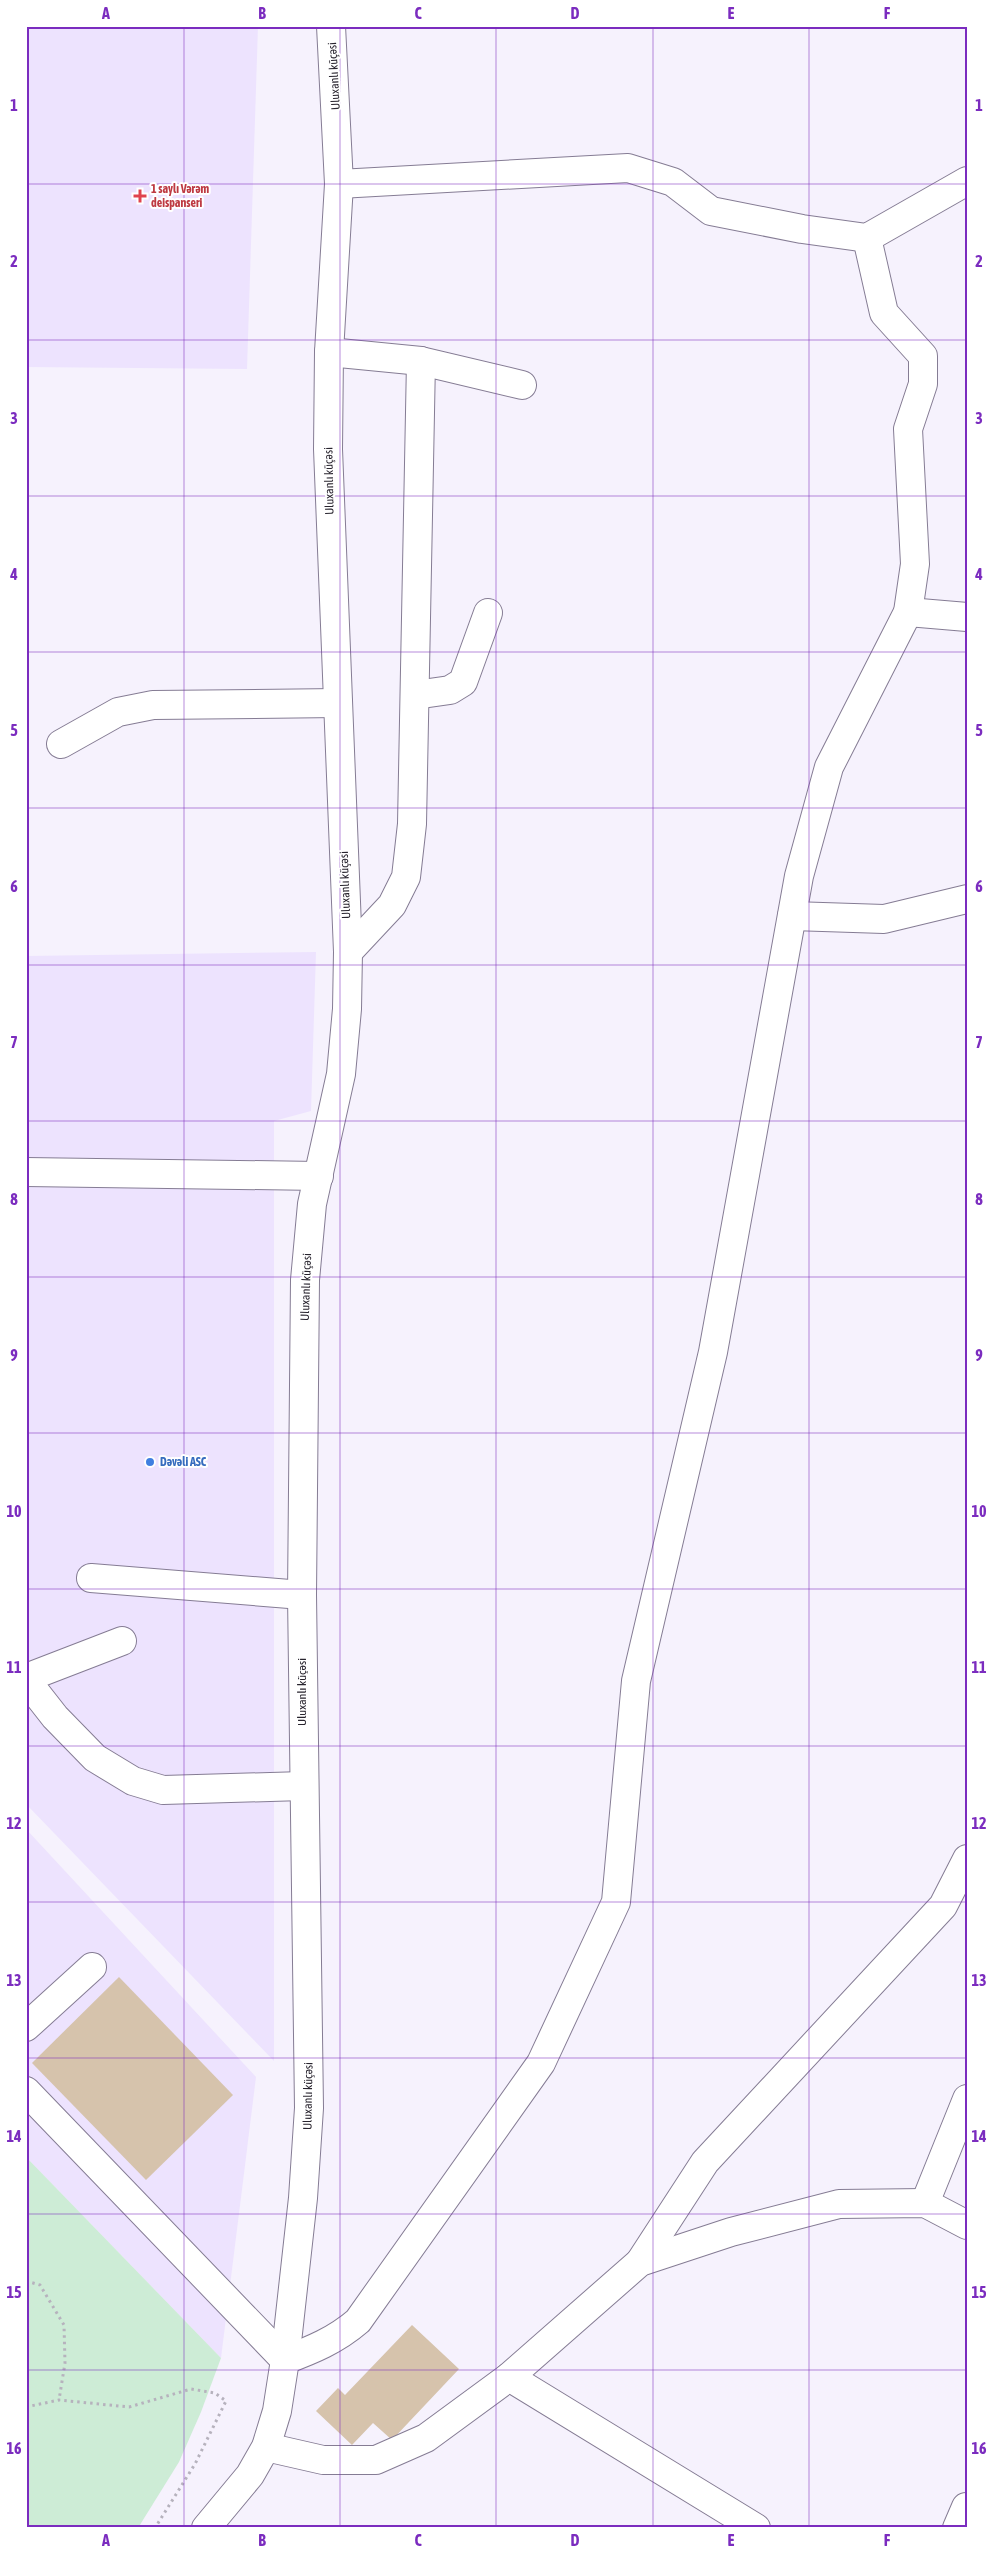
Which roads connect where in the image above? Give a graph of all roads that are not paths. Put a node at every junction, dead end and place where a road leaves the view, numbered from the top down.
1 (331, 26) edge
2 (967, 181) edge
3 (339, 184) junction
4 (867, 238) junction
5 (330, 352) junction
6 (421, 361) junction
7 (522, 385) dead end
8 (908, 612) junction
9 (488, 613) dead end
10 (967, 617) edge
11 (415, 695) junction
12 (338, 703) junction
13 (61, 744) dead end
14 (967, 899) edge
15 (792, 916) junction
16 (348, 952) junction
17 (26, 1172) edge
18 (319, 1176) junction
19 (91, 1578) dead end
20 (302, 1595) junction
21 (122, 1641) dead end
22 (26, 1679) edge
23 (303, 1786) junction
24 (967, 1859) edge
25 (92, 1966) dead end
26 (26, 2027) edge
27 (26, 2091) edge
28 (967, 2099) edge
29 (925, 2203) junction
30 (967, 2225) edge
31 (640, 2262) junction
32 (285, 2360) junction
33 (508, 2377) junction
34 (266, 2447) junction
35 (966, 2507) edge
36 (206, 2528) edge
37 (756, 2528) edge
38 (957, 2528) edge

1 - 3 street, Uluxanlı küçəsi
2 - 4 street
3 - 4 street
3 - 5 street, Uluxanlı küçəsi
4 - 8 street
5 - 6 street
5 - 12 street, Uluxanlı küçəsi
6 - 7 street
6 - 11 street
8 - 10 street
8 - 15 street
9 - 11 street
11 - 16 street
12 - 13 street
12 - 16 street, Uluxanlı küçəsi
14 - 15 street
15 - 32 street
16 - 18 street, Uluxanlı küçəsi
17 - 18 street
18 - 20 street, Uluxanlı küçəsi
19 - 20 street
20 - 23 street, Uluxanlı küçəsi
21 - 22 street
22 - 23 street
23 - 32 street, Uluxanlı küçəsi
24 - 31 street
25 - 26 street
27 - 32 street
28 - 29 street
29 - 30 street
29 - 31 street
31 - 33 street
32 - 34 street, Uluxanlı küçəsi
33 - 34 street
33 - 37 street
34 - 36 street, Uluxanlı küçəsi
35 - 38 street

